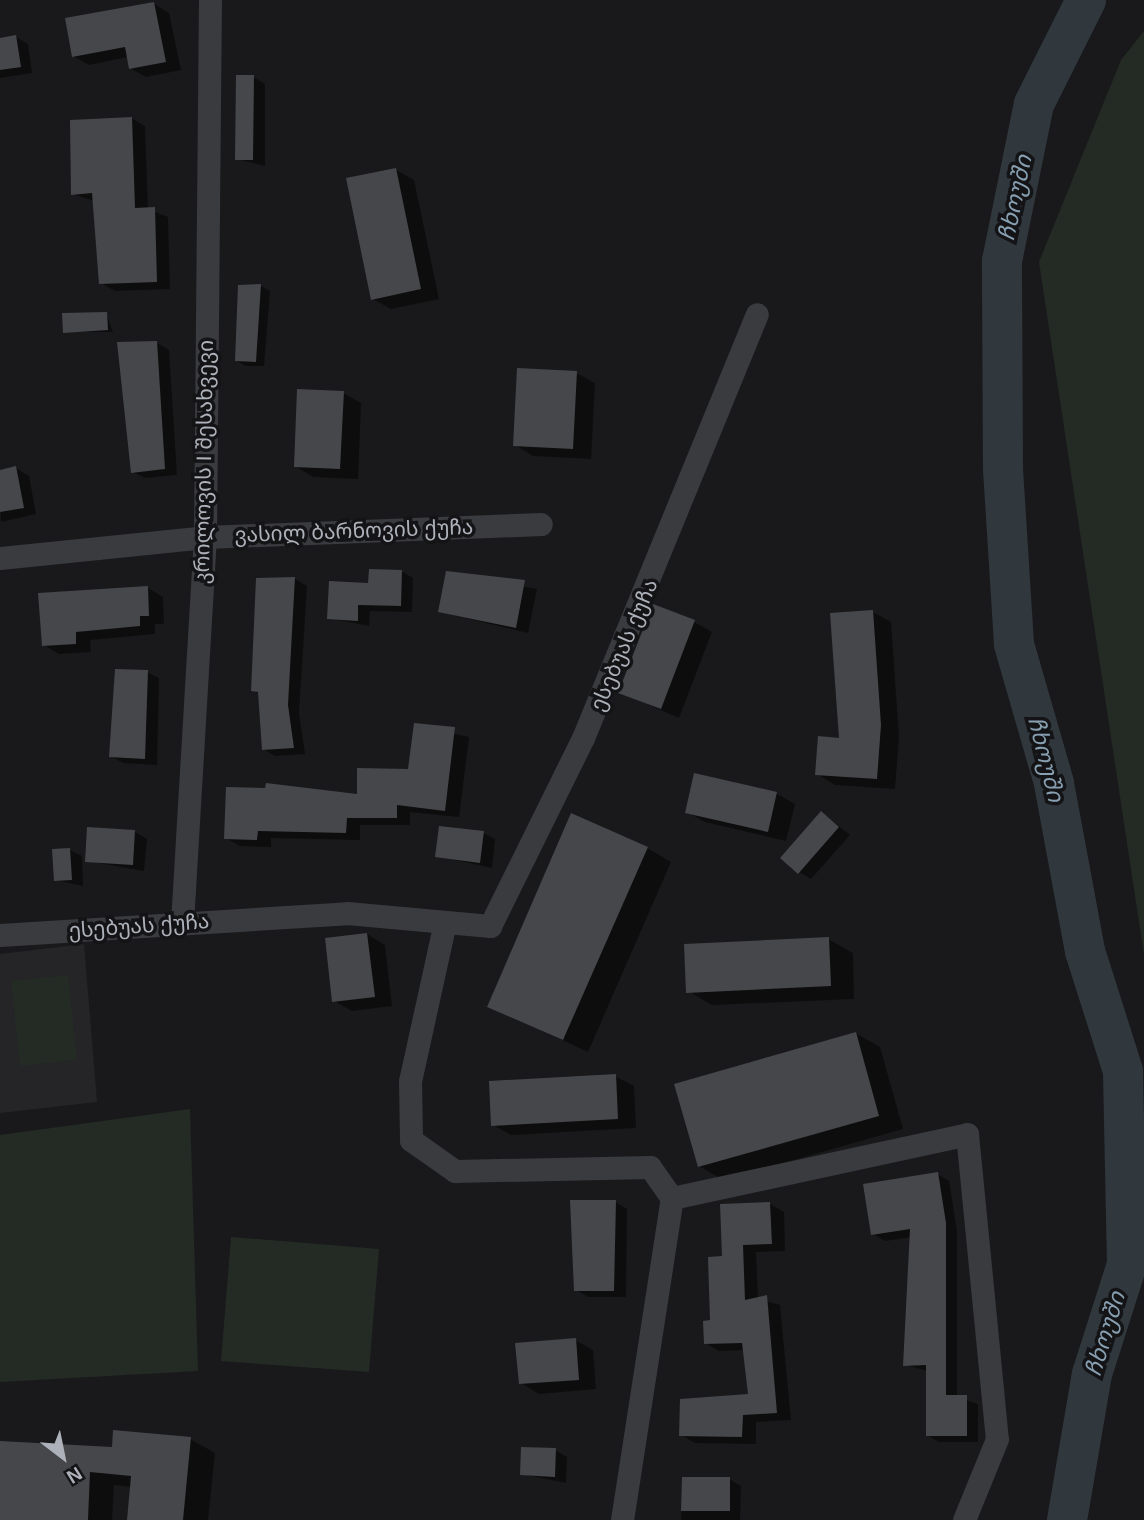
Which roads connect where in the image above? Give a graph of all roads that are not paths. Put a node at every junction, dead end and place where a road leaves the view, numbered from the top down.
1 (209, 0) edge
2 (757, 314) dead end
3 (541, 524) dead end
4 (205, 537) junction
5 (0, 558) edge
6 (445, 922) junction
7 (182, 923) junction
8 (0, 935) edge
9 (672, 1198) junction
10 (622, 1520) edge
11 (964, 1520) edge

1 - 4 street, კრილოვის I შესახვევი
2 - 6 street, ესებუას ქუჩა
3 - 4 street, ვასილ ბარნოვის ქუჩა
4 - 5 street, ვასილ ბარნოვის ქუჩა
4 - 7 street, კრილოვის I შესახვევი
6 - 7 street, ესებუას ქუჩა
6 - 9 street
7 - 8 street, ესებუას ქუჩა
9 - 10 street
9 - 11 street

